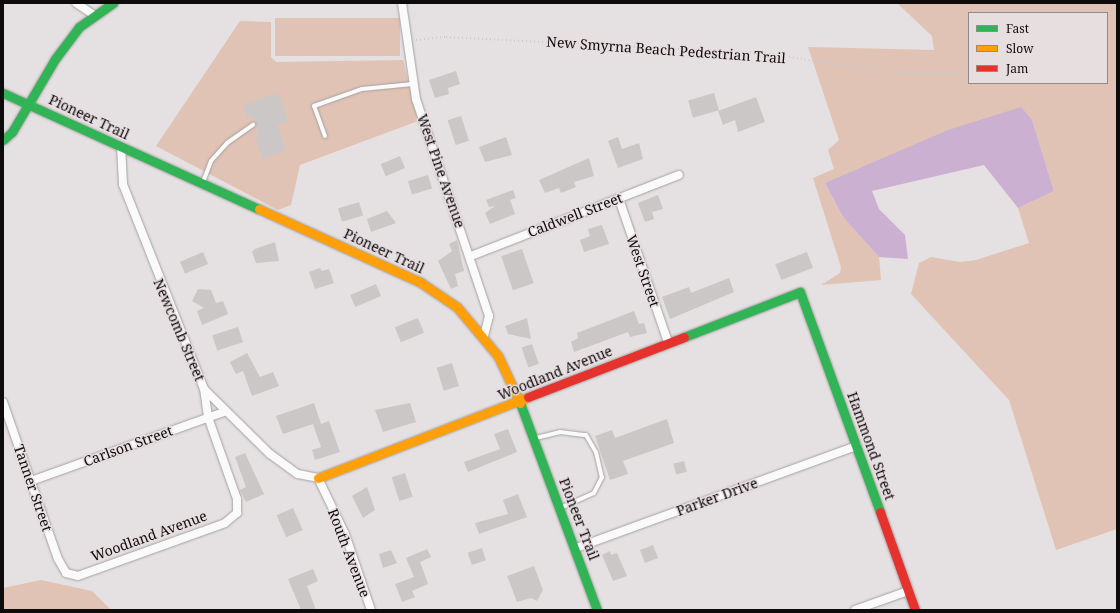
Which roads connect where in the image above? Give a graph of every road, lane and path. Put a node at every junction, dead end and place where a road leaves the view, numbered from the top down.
1 (76, 3) edge
2 (113, 3) edge
3 (402, 3) edge
4 (94, 14) junction
5 (410, 41) dead end
6 (968, 74) edge
7 (413, 84) junction
8 (3, 93) edge
9 (30, 105) junction
10 (253, 125) dead end
11 (325, 136) dead end
12 (3, 140) edge
13 (122, 148) junction
14 (679, 174) dead end
15 (202, 184) junction
16 (619, 199) junction
17 (471, 256) junction
18 (800, 292) joint
19 (484, 336) junction
20 (668, 342) junction
21 (204, 389) junction
22 (3, 402) edge
23 (520, 402) junction
24 (226, 410) junction
25 (208, 417) junction
26 (534, 438) junction
27 (857, 446) junction
28 (318, 478) junction
29 (31, 481) junction
30 (561, 508) junction
31 (237, 513) joint
32 (576, 548) junction
33 (66, 573) joint
34 (908, 591) junction
35 (370, 610) edge
36 (597, 610) edge
37 (855, 610) edge
38 (915, 610) edge

1 - 4 street
2 - 4 street
3 - 7 street, West Pine Avenue
4 - 9 street
5 - 6 path, New Smyrna Beach Pedestrian Trail
7 - 11 lane
7 - 17 street, West Pine Avenue
8 - 9 street
9 - 12 street, Pioneer Trail
9 - 13 street, Pioneer Trail
10 - 15 lane
13 - 15 street, Pioneer Trail
13 - 21 street, Newcomb Street
14 - 16 street, Caldwell Street
15 - 19 street, Pioneer Trail
16 - 17 street, Caldwell Street
16 - 20 street, West Street
17 - 19 street, West Pine Avenue
18 - 20 street, Woodland Avenue
18 - 27 street, Hammond Street
19 - 23 street, Pioneer Trail
20 - 23 street, Woodland Avenue
21 - 24 street
21 - 25 street, Newcomb Street
22 - 29 street, Tanner Street
23 - 26 street, Pioneer Trail
23 - 28 street, Woodland Avenue
24 - 25 street, Carlson Street
24 - 28 street
25 - 29 street, Carlson Street
25 - 31 street, Newcomb Street
26 - 30 street, Pioneer Trail
26 - 30 lane
27 - 32 street, Parker Drive
27 - 34 street, Hammond Street
28 - 35 street, Routh Avenue
29 - 33 street, Tanner Street
30 - 32 street, Pioneer Trail
31 - 33 street, Woodland Avenue
32 - 36 street, Pioneer Trail
34 - 37 street
34 - 38 street, Hammond Street

